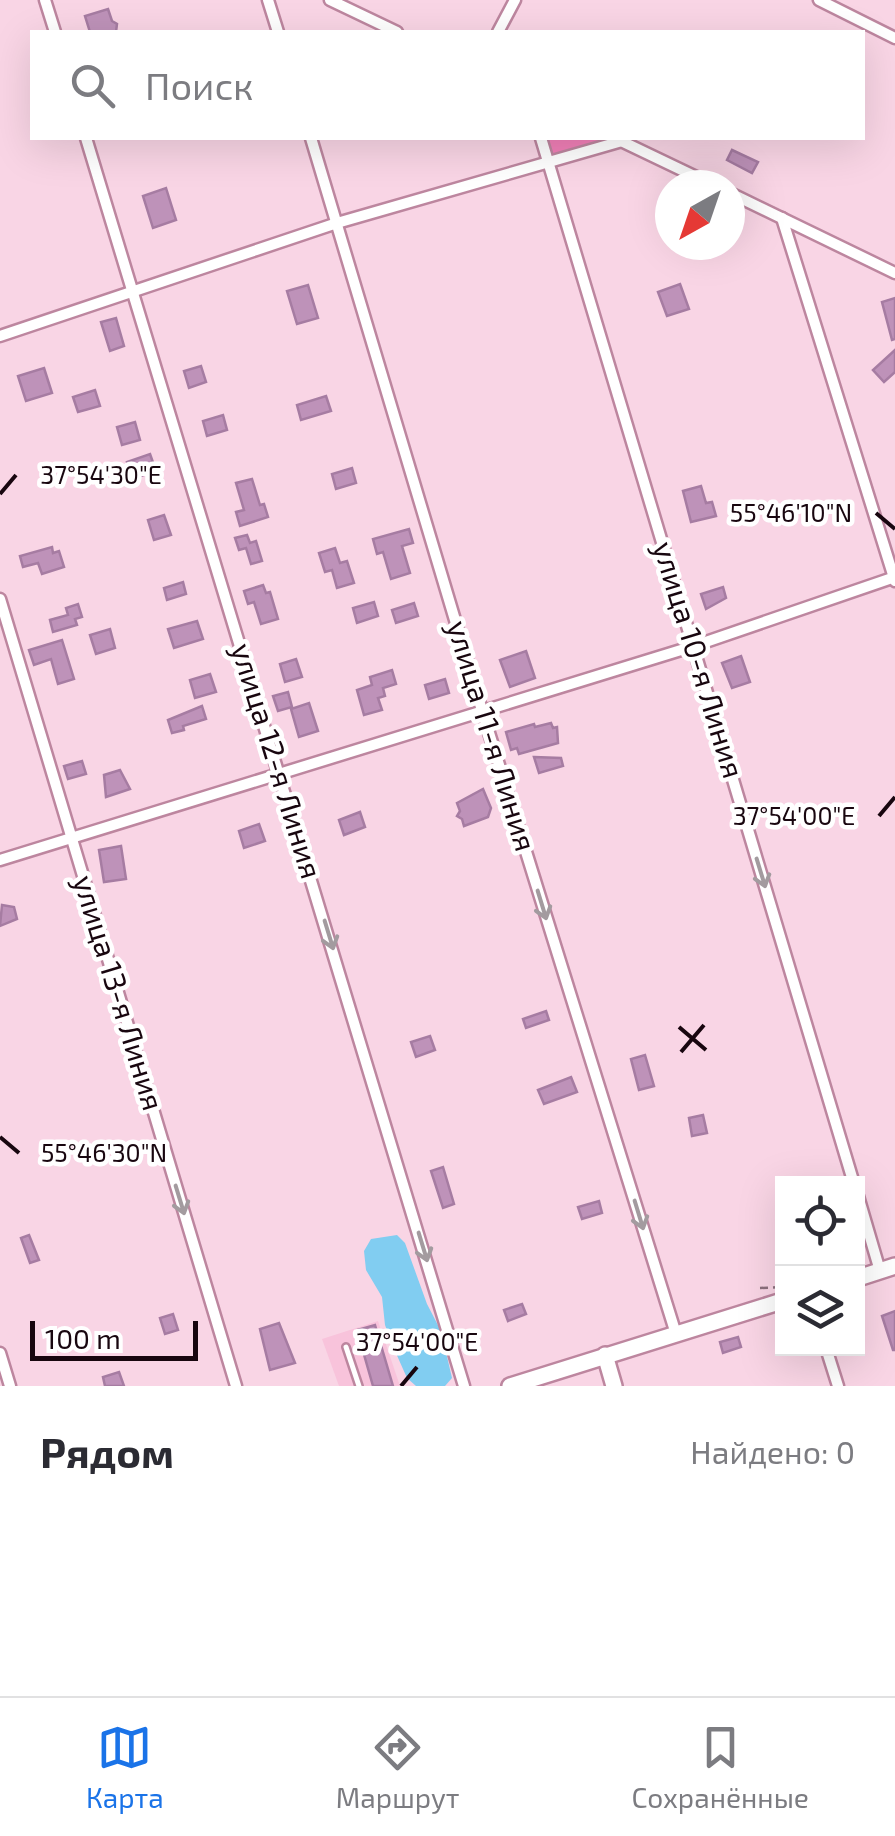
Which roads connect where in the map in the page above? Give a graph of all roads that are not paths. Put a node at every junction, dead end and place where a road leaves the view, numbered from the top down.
1 (45, 0) edge
2 (268, 0) edge
3 (330, 0) edge
4 (515, 0) edge
5 (819, 0) edge
6 (54, 30) edge
7 (277, 30) edge
8 (393, 30) edge
9 (499, 30) edge
10 (895, 38) edge
11 (87, 140) edge
12 (312, 140) edge
13 (542, 140) edge
14 (615, 140) edge
15 (620, 140) edge
16 (550, 164) junction
17 (682, 170) edge
18 (745, 200) edge
19 (782, 218) junction
20 (337, 224) junction
21 (895, 273) edge
22 (133, 294) junction
23 (0, 336) edge
24 (894, 579) edge
25 (0, 599) edge
26 (694, 646) junction
27 (482, 712) junction
28 (281, 775) junction
29 (71, 839) junction
30 (0, 860) edge
31 (852, 1176) edge
32 (865, 1213) edge
33 (887, 1268) edge
34 (775, 1303) edge
35 (676, 1334) junction
36 (346, 1347) dead end
37 (0, 1353) edge
38 (604, 1355) junction
39 (829, 1356) edge
40 (10, 1386) edge
41 (236, 1386) edge
42 (359, 1386) edge
43 (464, 1386) edge
44 (510, 1386) edge
45 (614, 1386) edge
46 (838, 1386) edge

1 - 6 street
2 - 7 street
3 - 8 street
4 - 9 street
5 - 10 street
11 - 22 street, улица 12-я Линия
12 - 20 street, улица 11-я Линия
13 - 16 street, улица 10-я Линия
14 - 16 street
15 - 17 street
16 - 20 street
16 - 26 street, улица 10-я Линия
18 - 19 street
19 - 21 street
19 - 24 street
20 - 22 street
20 - 27 street, улица 11-я Линия
22 - 23 street
22 - 28 street, улица 12-я Линия
24 - 26 street
25 - 29 street, улица 13-я Линия
26 - 27 street
26 -> 31 street, улица 10-я Линия
27 - 28 street
27 -> 35 street, улица 11-я Линия
28 - 29 street
28 -> 43 street, улица 12-я Линия
29 - 30 street
29 -> 41 street, улица 13-я Линия
32 - 33 street
34 - 35 street
35 - 38 street
36 - 42 lane
37 - 40 street
38 - 44 street
38 - 45 street
39 - 46 street

